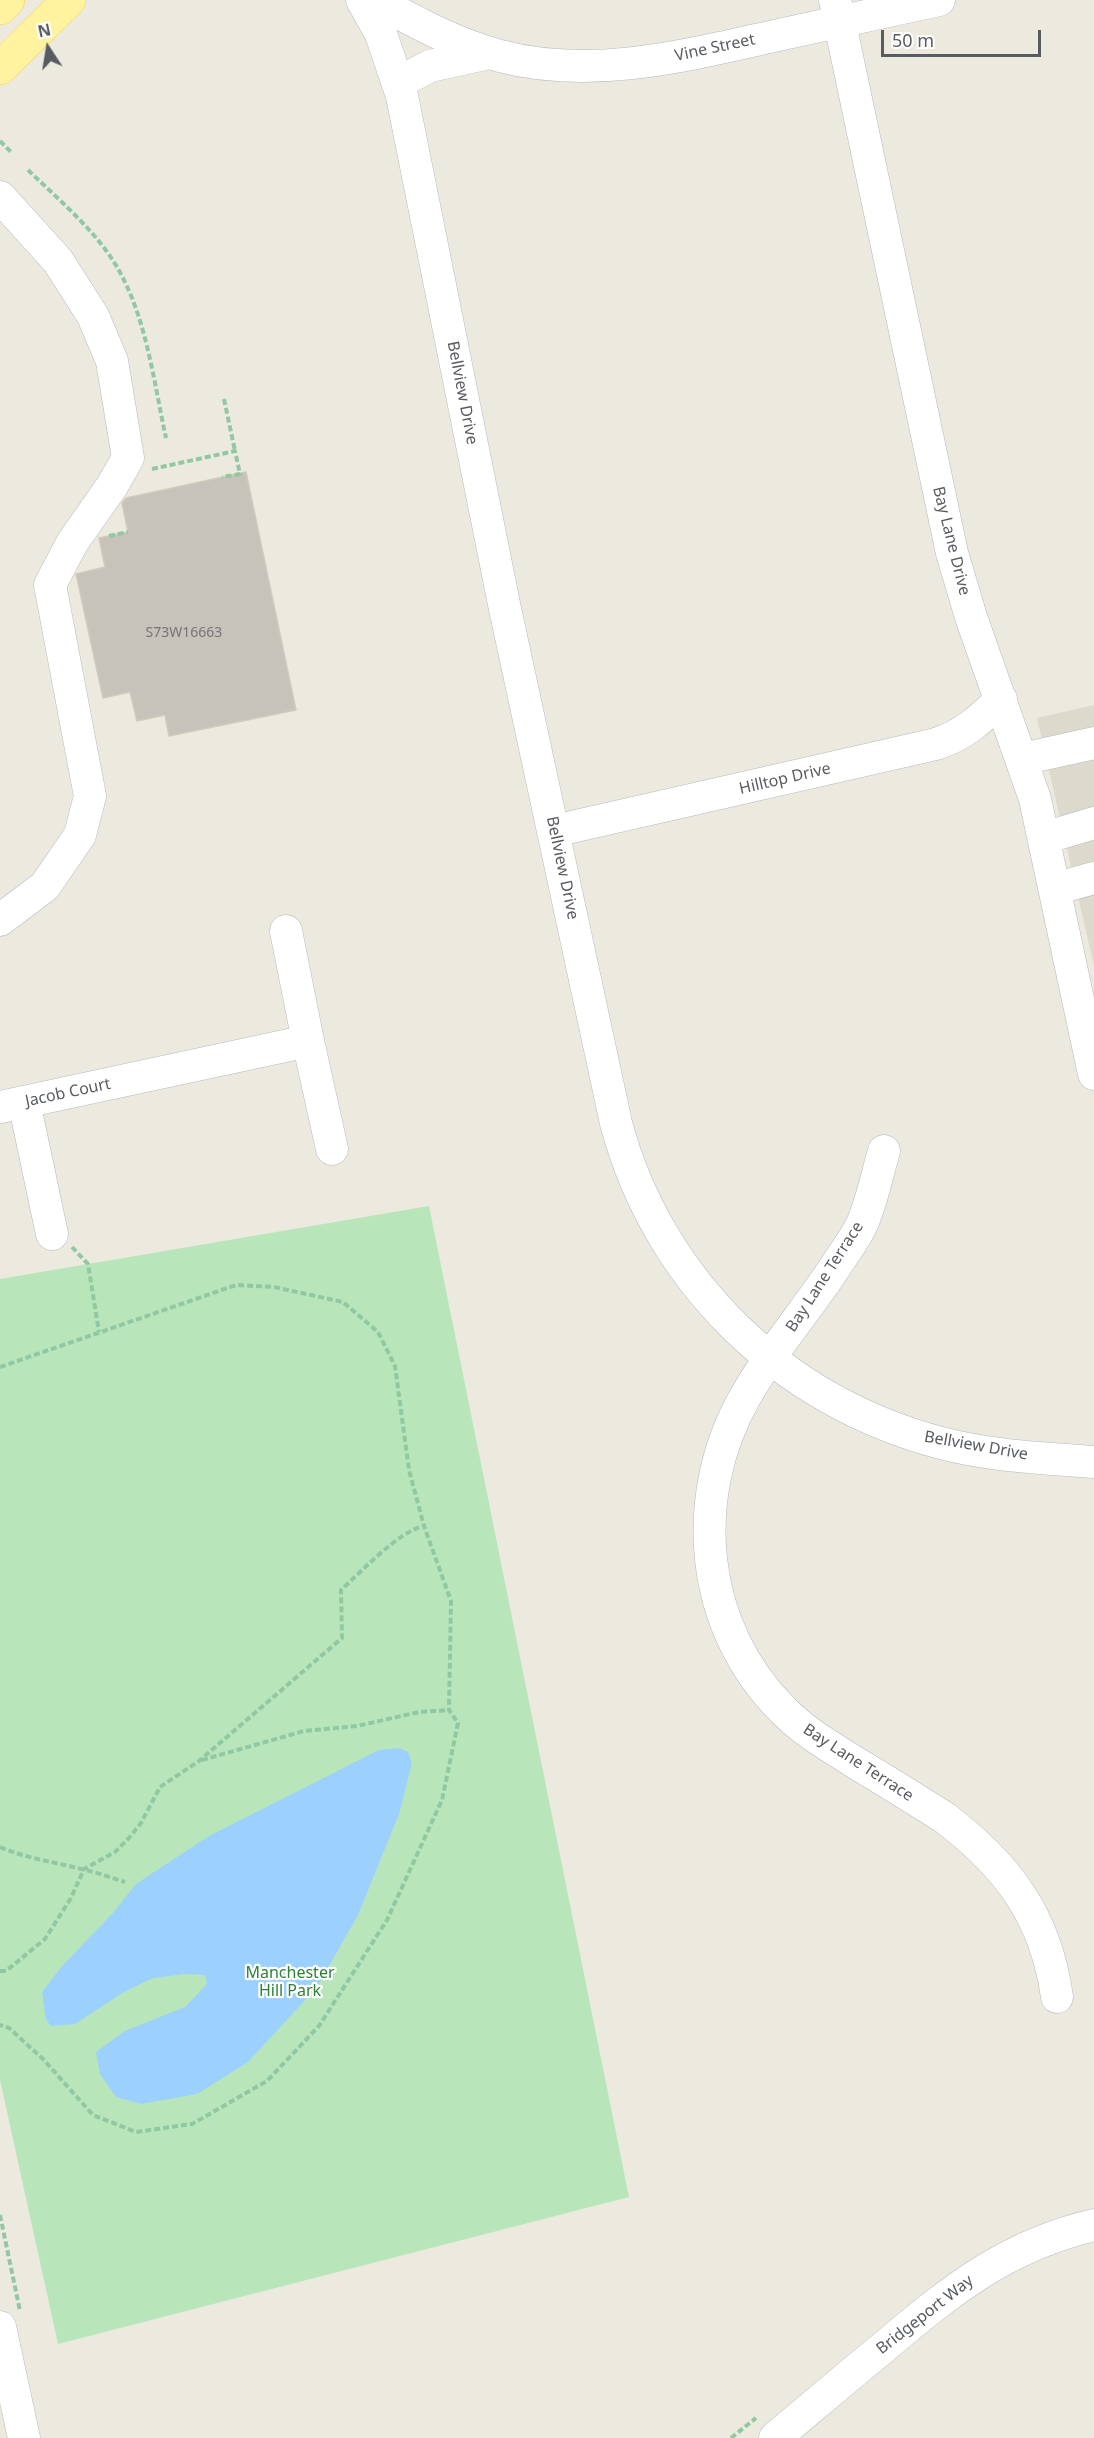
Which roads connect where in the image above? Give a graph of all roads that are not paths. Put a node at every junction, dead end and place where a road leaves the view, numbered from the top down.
1 (8, 0) edge
2 (69, 0) edge
3 (362, 0) edge
4 (375, 0) edge
5 (939, 0) edge
6 (0, 8) edge
7 (837, 11) edge
8 (489, 53) junction
9 (0, 68) edge
10 (399, 83) junction
11 (0, 197) edge
12 (1001, 699) junction
13 (1094, 743) edge
14 (1022, 759) junction
15 (1094, 823) edge
16 (555, 831) junction
17 (1044, 838) junction
18 (1094, 878) edge
19 (1055, 889) junction
20 (0, 920) edge
21 (286, 931) dead end
22 (308, 1041) junction
23 (1094, 1074) edge
24 (12, 1105) edge
25 (332, 1149) dead end
26 (884, 1151) dead end
27 (52, 1234) road end
28 (771, 1359) junction
29 (1094, 1462) edge
30 (1057, 1997) dead end
31 (1094, 2225) edge
32 (0, 2327) edge
33 (24, 2438) edge
34 (775, 2438) edge

1 - 6 main road
2 - 9 main road
3 - 10 street, Bellview Drive
4 - 8 street, Vine Street
5 - 7 street, Vine Street
7 - 8 street, Vine Street
7 - 12 street, Bay Lane Drive
8 - 10 street, Vine Street
10 - 16 street, Bellview Drive
11 - 20 street
12 - 14 street, Bay Lane Drive
12 - 16 street, Hilltop Drive
13 - 14 street
14 - 17 street, Bay Lane Drive
15 - 17 street
16 - 28 street, Bellview Drive
17 - 19 street, Bay Lane Drive
18 - 19 street
19 - 23 street, Bay Lane Drive
21 - 22 street
22 - 24 street, Jacob Court
22 - 25 street
24 - 27 street
26 - 28 street, Bay Lane Terrace
28 - 29 street, Bellview Drive
28 - 30 street, Bay Lane Terrace
31 - 34 street, Bridgeport Way
32 - 33 street

